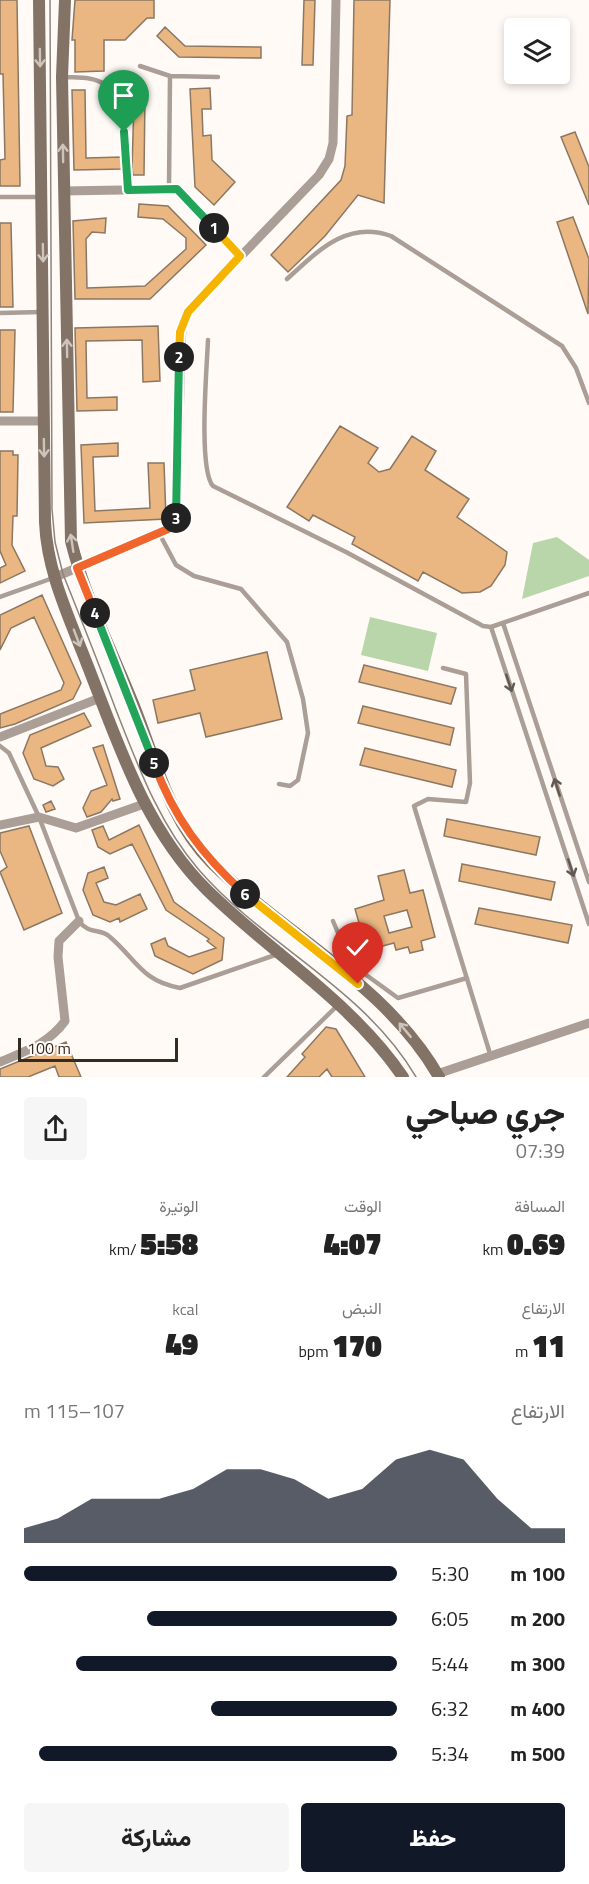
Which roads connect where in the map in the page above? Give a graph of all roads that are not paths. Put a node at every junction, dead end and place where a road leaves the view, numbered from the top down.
1 (39, 0) edge
2 (65, 0) edge
3 (336, 0) edge
4 (140, 66) dead end
5 (62, 76) junction
6 (171, 76) junction
7 (218, 77) dead end
8 (169, 189) junction
9 (128, 190) junction
10 (64, 191) junction
11 (0, 197) edge
12 (42, 197) junction
13 (240, 256) junction
14 (287, 279) dead end
15 (43, 312) junction
16 (0, 313) edge
17 (208, 340) dead end
18 (589, 403) edge
19 (0, 421) edge
20 (43, 421) junction
21 (159, 533) junction
22 (77, 568) junction
23 (53, 578) junction
24 (589, 593) edge
25 (0, 597) edge
26 (503, 623) junction
27 (491, 627) junction
28 (442, 668) dead end
29 (100, 698) junction
30 (0, 737) edge
31 (0, 746) edge
32 (279, 784) dead end
33 (144, 804) junction
34 (39, 817) junction
35 (0, 825) edge
36 (589, 882) edge
37 (79, 921) junction
38 (333, 921) dead end
39 (589, 924) edge
40 (278, 954) junction
41 (467, 978) junction
42 (338, 1005) junction
43 (588, 1022) edge
44 (491, 1057) junction
45 (0, 1062) edge
46 (438, 1076) edge
47 (264, 1077) edge
48 (403, 1077) edge

1 -> 12 street
2 - 5 street
3 - 13 street
4 - 6 lane
5 - 9 lane
10 -> 5 street
6 - 7 lane
6 - 8 lane
8 - 9 street
8 - 13 street
9 - 10 street
22 -> 10 street
11 - 12 lane
12 -> 15 street
13 - 21 street
14 - 18 lane
15 - 16 lane
15 - 20 street
17 - 27 lane
19 - 20 street
20 -> 23 street
21 - 22 street
21 - 32 lane
22 - 23 street
46 -> 22 street
23 - 25 lane
23 -> 29 street
24 - 26 lane
26 - 27 lane
36 -> 26 lane
27 -> 39 lane
28 - 41 lane
29 - 30 street
29 - 33 street
31 - 34 lane
33 - 34 street
33 - 40 street
34 - 35 street
34 - 37 lane
37 - 40 lane
37 - 45 street
38 - 41 lane
40 - 42 street
41 - 44 lane
42 - 47 lane
42 - 48 street
43 - 44 street
44 - 46 street

